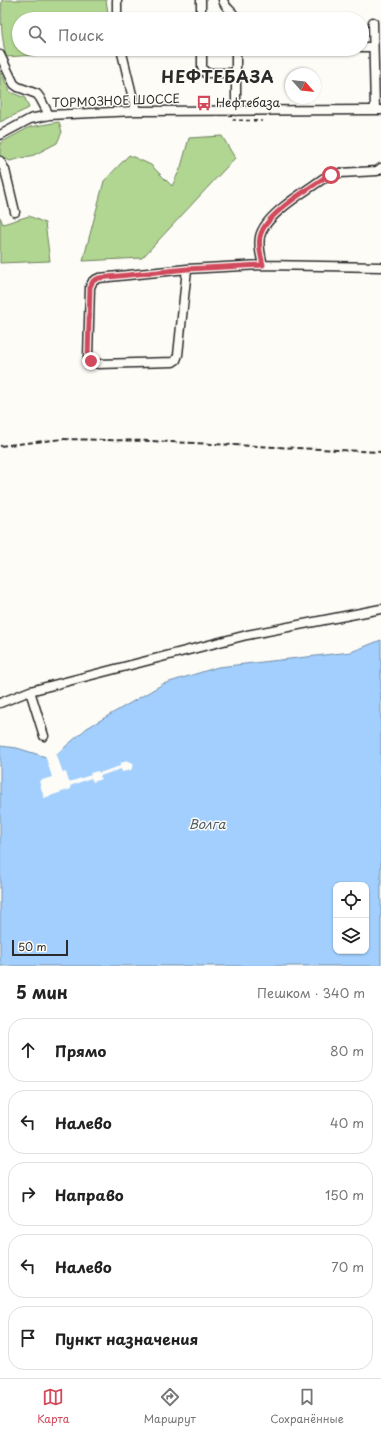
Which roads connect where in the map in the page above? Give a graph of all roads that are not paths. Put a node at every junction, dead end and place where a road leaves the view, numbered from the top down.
1 (117, 0) edge
2 (201, 0) edge
3 (223, 0) edge
4 (117, 12) edge
5 (201, 12) edge
6 (233, 12) edge
7 (373, 22) dead end
8 (369, 47) edge
9 (373, 47) junction
10 (0, 55) edge
11 (123, 56) edge
12 (202, 56) edge
13 (236, 56) edge
14 (235, 73) junction
15 (378, 110) edge
16 (136, 111) junction
17 (236, 111) junction
18 (49, 115) junction
19 (0, 135) edge
20 (0, 161) edge
21 (381, 168) edge
22 (15, 212) dead end
23 (263, 265) junction
24 (381, 267) edge
25 (187, 269) junction
26 (381, 609) edge
27 (30, 691) junction
28 (0, 703) edge
29 (44, 736) dead end

1 - 4 street
2 - 5 street
3 - 6 street
7 - 9 street
8 - 9 street
9 - 15 street
10 - 18 street
11 - 16 street
12 - 14 street
13 - 14 street
14 - 17 street
15 - 17 street, ТОРМОЗНОЕ ШОССЕ
16 - 17 street, ТОРМОЗНОЕ ШОССЕ
16 - 18 street, ТОРМОЗНОЕ ШОССЕ
18 - 19 street, ТОРМОЗНОЕ ШОССЕ
20 - 22 street
21 - 23 street
23 - 24 street
23 - 25 street
25 - 25 street
26 - 27 street
27 - 28 street
27 - 29 street

